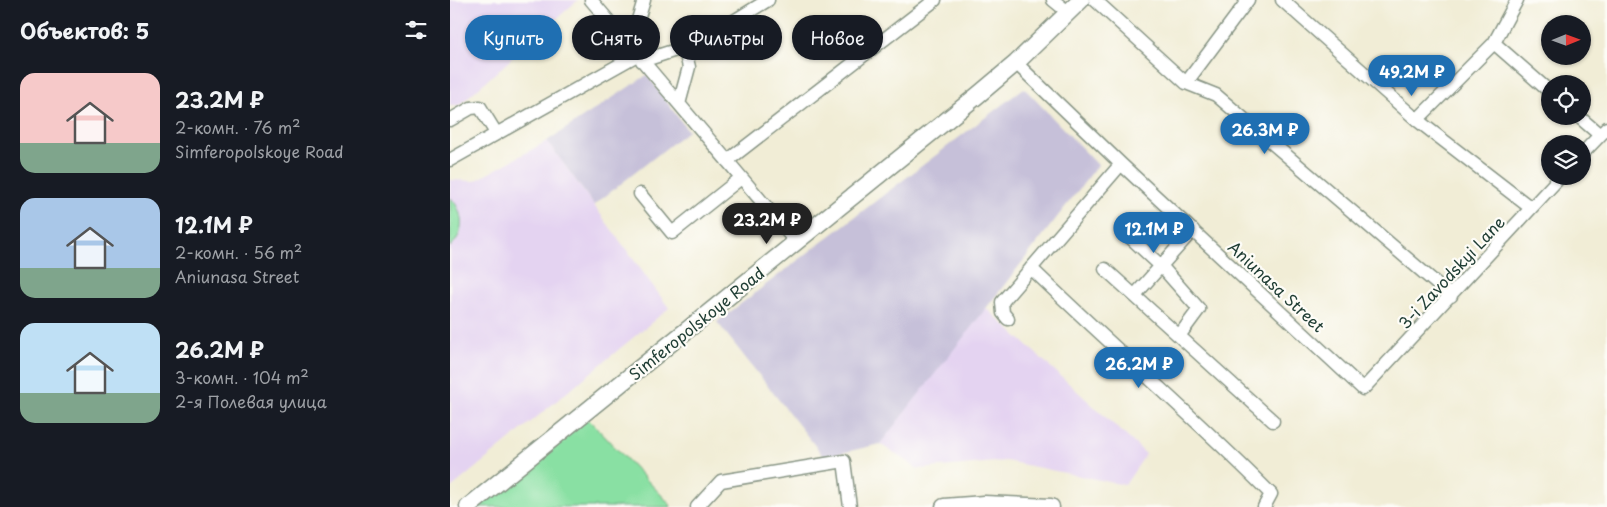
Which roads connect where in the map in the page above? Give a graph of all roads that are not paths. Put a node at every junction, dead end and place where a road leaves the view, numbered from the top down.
1 (591, 0) edge
2 (644, 0) edge
3 (768, 0) edge
4 (935, 0) edge
5 (1052, 0) edge
6 (1081, 0) edge
7 (1095, 0) edge
8 (1248, 0) edge
9 (1282, 0) edge
10 (1517, 0) edge
11 (1070, 13) junction
12 (603, 15) edge
13 (639, 15) edge
14 (744, 15) edge
15 (1494, 43) junction
16 (635, 60) edge
17 (641, 60) edge
18 (687, 60) edge
19 (1016, 62) junction
20 (1186, 83) junction
21 (1541, 84) edge
22 (679, 104) junction
23 (450, 120) edge
24 (1417, 120) junction
25 (1591, 124) edge
26 (1604, 132) edge
27 (496, 133) junction
28 (1591, 145) edge
29 (450, 160) edge
30 (727, 161) junction
31 (1121, 164) junction
32 (741, 178) junction
33 (1553, 185) edge
34 (640, 194) dead end
35 (1531, 208) junction
36 (1193, 230) junction
37 (1132, 239) dead end
38 (796, 242) junction
39 (1161, 266) junction
40 (1031, 268) junction
41 (1105, 269) dead end
42 (1135, 295) junction
43 (1451, 296) junction
44 (1008, 319) dead end
45 (1179, 336) junction
46 (1364, 389) joint
47 (1273, 421) dead end
48 (1042, 506) edge
49 (468, 507) edge
50 (697, 507) edge
51 (850, 507) edge
52 (944, 507) edge
53 (1264, 507) edge

1 - 12 street
2 - 13 street
3 - 14 street
4 - 30 street
5 - 11 street
6 - 11 main road, Simferopolskoye Road
7 - 20 street
8 - 20 street
9 - 24 street
10 - 15 street
11 - 19 main road, Simferopolskoye Road
15 - 21 street
15 - 24 street
16 - 27 street
17 - 22 street
18 - 22 street
19 - 31 street, Aniunasa Street
19 - 38 main road, Simferopolskoye Road
20 - 43 street
22 - 30 street
23 - 27 street
24 - 35 street
25 - 26 street
26 - 28 street
27 - 29 street
30 - 32 street
31 - 36 street, Aniunasa Street
31 - 40 street
32 - 34 street
32 - 38 street
33 - 35 street, 3-i Zavodskyi Lane
35 - 43 street, 3-i Zavodskyi Lane
36 - 39 street
36 - 46 street, Aniunasa Street
37 - 39 street
38 - 49 main road, Simferopolskoye Road
39 - 42 street
39 - 45 street
40 - 44 street
40 - 53 street
41 - 42 street
42 - 45 street
43 - 46 street, 3-i Zavodskyi Lane
45 - 47 street
48 - 52 main road
50 - 51 street

